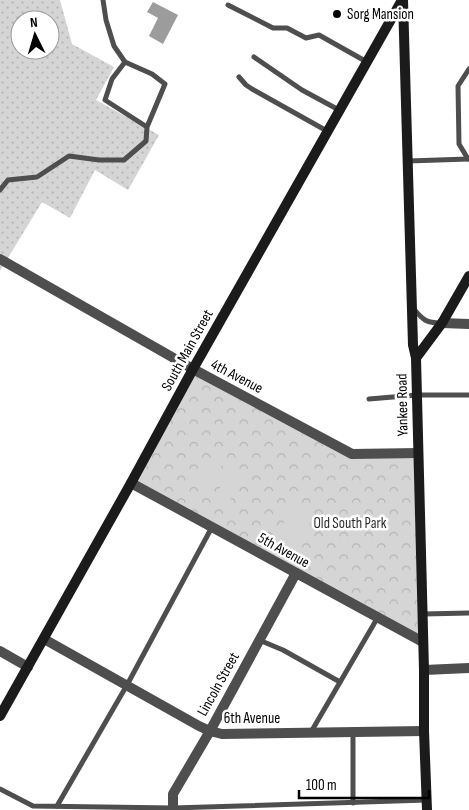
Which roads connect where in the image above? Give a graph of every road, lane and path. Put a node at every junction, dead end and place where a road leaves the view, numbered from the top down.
1 (103, 0) edge
2 (402, 0) edge
3 (228, 5) dead end
4 (254, 57) dead end
5 (125, 62) junction
6 (367, 62) junction
7 (469, 69) edge
8 (239, 77) dead end
9 (340, 110) junction
10 (147, 127) junction
11 (328, 131) junction
12 (408, 161) junction
13 (0, 190) edge
14 (0, 258) edge
15 (469, 276) edge
16 (413, 308) junction
17 (442, 323) junction
18 (469, 324) edge
19 (416, 358) junction
20 (193, 369) junction
21 (469, 395) edge
22 (417, 396) junction
23 (369, 399) dead end
24 (418, 453) junction
25 (131, 483) junction
26 (212, 527) junction
27 (296, 573) junction
28 (469, 613) edge
29 (422, 614) junction
30 (378, 617) junction
31 (44, 639) junction
32 (259, 640) junction
33 (423, 642) junction
34 (0, 651) edge
35 (28, 667) junction
36 (469, 668) edge
37 (424, 670) junction
38 (340, 682) junction
39 (127, 685) junction
40 (0, 716) edge
41 (210, 731) junction
42 (424, 731) junction
43 (310, 732) junction
44 (353, 732) junction
45 (0, 789) edge
46 (353, 802) junction
47 (427, 805) edge
48 (57, 806) junction
49 (173, 809) edge

1 - 5 lane
2 - 6 street, South Main Street
2 - 12 street, Yankee Road
3 - 6 lane
4 - 9 lane
5 - 10 lane
5 - 10 lane
6 - 9 street, South Main Street
7 - 12 lane
8 - 11 lane
9 - 11 street, South Main Street
10 - 13 lane
11 - 20 street, South Main Street
12 - 16 street, Yankee Road
14 - 20 street, 4th Avenue
15 - 17 street
16 - 17 lane
16 - 19 street, Yankee Road
17 - 18 street
17 - 19 street
19 - 22 street, Yankee Road
20 - 24 street, 4th Avenue
20 - 25 street, South Main Street
21 - 22 lane
22 - 23 lane
22 - 24 street, Yankee Road
24 - 29 street, Yankee Road
25 - 26 street, 5th Avenue
25 - 31 street, South Main Street
26 - 27 street, 5th Avenue
26 - 39 lane
27 - 30 street, 5th Avenue
27 - 32 street, Lincoln Street
28 - 29 lane
29 - 33 street, Yankee Road
30 - 33 street, 5th Avenue
30 - 38 lane
31 - 35 street, South Main Street
31 - 39 street, 6th Avenue
32 - 38 lane
32 - 41 street, Lincoln Street
33 - 37 street, Yankee Road
34 - 35 street
35 - 40 street, South Main Street
36 - 37 street
37 - 42 street, Yankee Road
38 - 43 lane
39 - 41 street, 6th Avenue
39 - 48 lane
41 - 43 street, 6th Avenue
41 - 49 street, Lincoln Street
42 - 44 street, 6th Avenue
42 - 47 street, Yankee Road
43 - 44 street, 6th Avenue
44 - 46 lane
45 - 48 lane
46 - 47 lane
46 - 49 lane
48 - 49 lane

